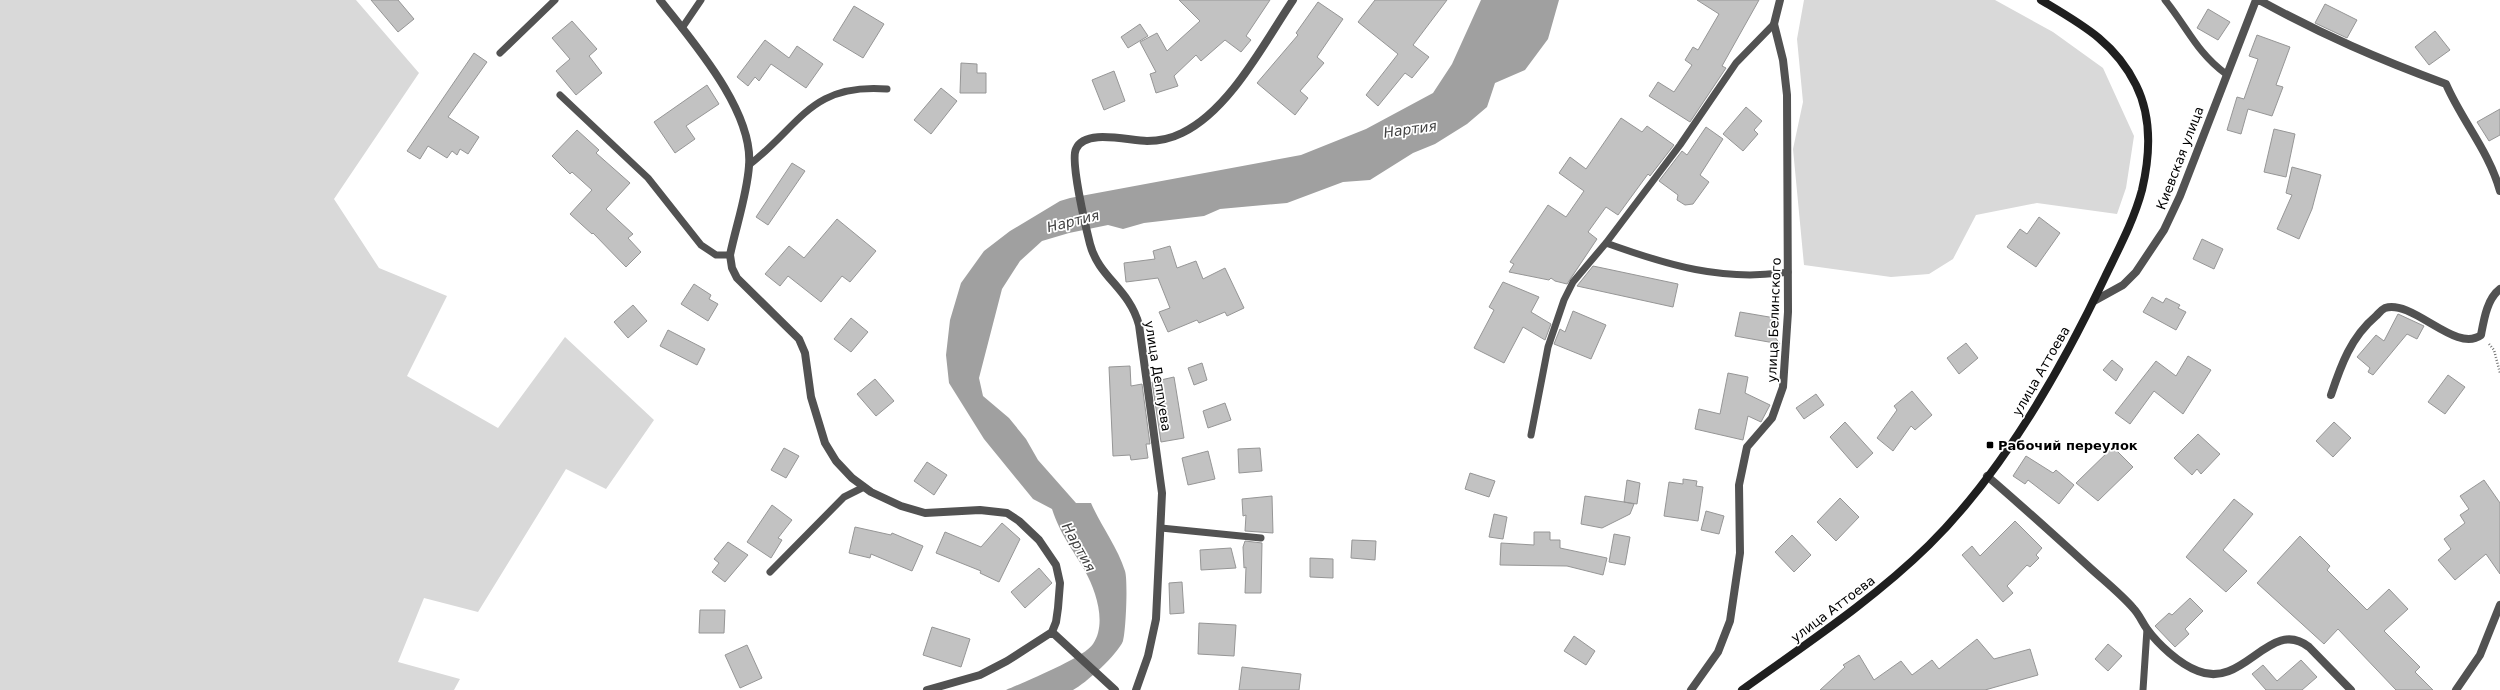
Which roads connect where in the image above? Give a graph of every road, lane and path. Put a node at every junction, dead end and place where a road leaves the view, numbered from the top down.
1 (555, 0) edge
2 (660, 0) edge
3 (701, 0) edge
4 (1293, 0) edge
5 (1780, 0) edge
6 (2041, 0) edge
7 (2165, 0) edge
8 (2258, 0) edge
9 (1774, 24) junction
10 (682, 28) junction
11 (500, 53) dead end
12 (2226, 74) junction
13 (887, 88) dead end
14 (560, 94) dead end
15 (750, 165) junction
16 (2500, 191) edge
17 (1606, 243) junction
18 (730, 255) junction
19 (1788, 272) junction
20 (2500, 289) edge
21 (2094, 301) junction
22 (2481, 335) junction
23 (2500, 373) edge
24 (2331, 395) dead end
25 (1531, 435) dead end
26 (1987, 476) junction
27 (864, 487) junction
28 (1161, 528) junction
29 (1261, 538) dead end
30 (770, 572) dead end
31 (2500, 605) edge
32 (2147, 629) junction
33 (1052, 632) junction
34 (928, 690) edge
35 (1115, 690) edge
36 (1136, 690) edge
37 (1691, 690) edge
38 (1742, 690) edge
39 (2142, 690) edge
40 (2351, 690) edge
41 (2456, 690) edge

1 - 11 lane
2 - 10 street
3 - 10 lane
4 - 28 street, улица Деппуева
5 - 9 street, улица Белинского
6 - 21 street, улица Аттоева
7 - 12 lane
8 - 12 street, Киевская улица
8 - 16 street
9 - 17 lane
9 - 19 street, улица Белинского
10 - 15 street
12 - 21 street, Киевская улица
13 - 15 lane
14 - 18 lane
15 - 18 street
17 - 19 lane
17 - 25 lane
18 - 27 street
19 - 37 street, улица Белинского
20 - 22 street
21 - 26 street, улица Аттоева
22 - 23 path
22 - 24 street
26 - 32 street
26 - 38 street, улица Аттоева
27 - 30 lane
27 - 33 street
28 - 29 lane
28 - 36 street, улица Деппуева
31 - 41 street
32 - 39 lane
32 - 40 street
33 - 34 street
33 - 35 street

